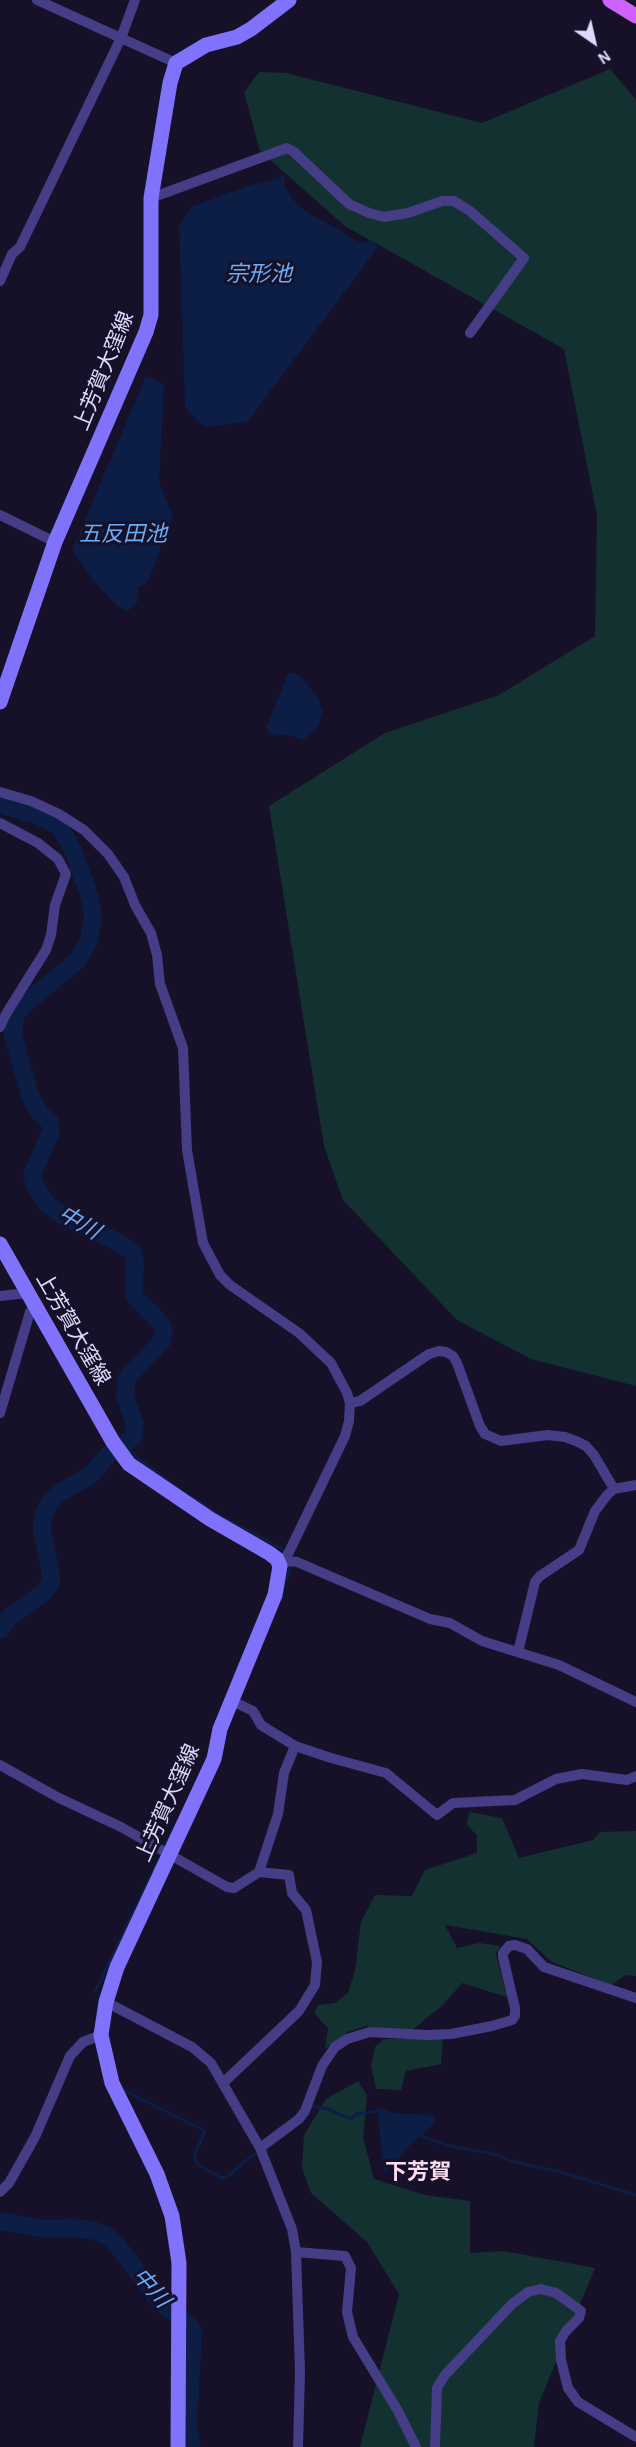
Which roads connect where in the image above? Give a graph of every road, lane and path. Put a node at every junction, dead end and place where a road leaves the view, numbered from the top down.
1 (37, 0) edge
2 (135, 0) edge
3 (289, 0) edge
4 (610, 0) edge
5 (636, 16) edge
6 (121, 38) junction
7 (176, 63) junction
8 (151, 198) junction
9 (0, 281) edge
10 (470, 333) dead end
11 (0, 515) edge
12 (55, 542) junction
13 (0, 702) edge
14 (0, 792) edge
15 (0, 823) edge
16 (0, 1027) edge
17 (0, 1244) edge
18 (0, 1296) edge
19 (31, 1299) junction
20 (350, 1403) junction
21 (0, 1413) edge
22 (636, 1485) edge
23 (614, 1489) junction
24 (286, 1557) junction
25 (519, 1650) junction
26 (232, 1701) junction
27 (636, 1702) edge
28 (295, 1746) junction
29 (0, 1765) edge
30 (636, 1776) edge
31 (168, 1854) junction
32 (259, 1872) junction
33 (636, 1998) edge
34 (106, 2002) junction
35 (101, 2036) junction
36 (224, 2083) junction
37 (260, 2148) junction
38 (0, 2192) edge
39 (296, 2252) junction
40 (636, 2437) edge
41 (178, 2447) edge
42 (298, 2447) edge
43 (416, 2447) edge
44 (435, 2447) edge

1 - 6 street
2 - 6 street
3 - 7 main road
4 - 5 main road
6 - 7 street
6 - 9 street
7 - 8 main road, 上芳賀大窪線
8 - 10 street
8 - 12 main road, 上芳賀大窪線
11 - 12 street
12 - 13 main road, 上芳賀大窪線
14 - 20 street
15 - 16 street
17 - 19 main road, 上芳賀大窪線
18 - 19 street
19 - 21 street
19 - 24 main road, 上芳賀大窪線
20 - 23 street
20 - 24 street
22 - 23 street
23 - 25 street
24 - 25 street
24 - 26 main road, 上芳賀大窪線
25 - 27 street
26 - 28 street
26 - 31 main road, 上芳賀大窪線
28 - 30 street
28 - 32 street
29 - 31 street
31 - 32 street
31 - 34 main road, 上芳賀大窪線
32 - 36 street
33 - 37 street
34 - 35 main road, 上芳賀大窪線
34 - 36 street
35 - 38 street
35 - 41 main road, 上芳賀大窪線
36 - 37 street
37 - 39 street
39 - 42 street
39 - 43 street
40 - 44 street

